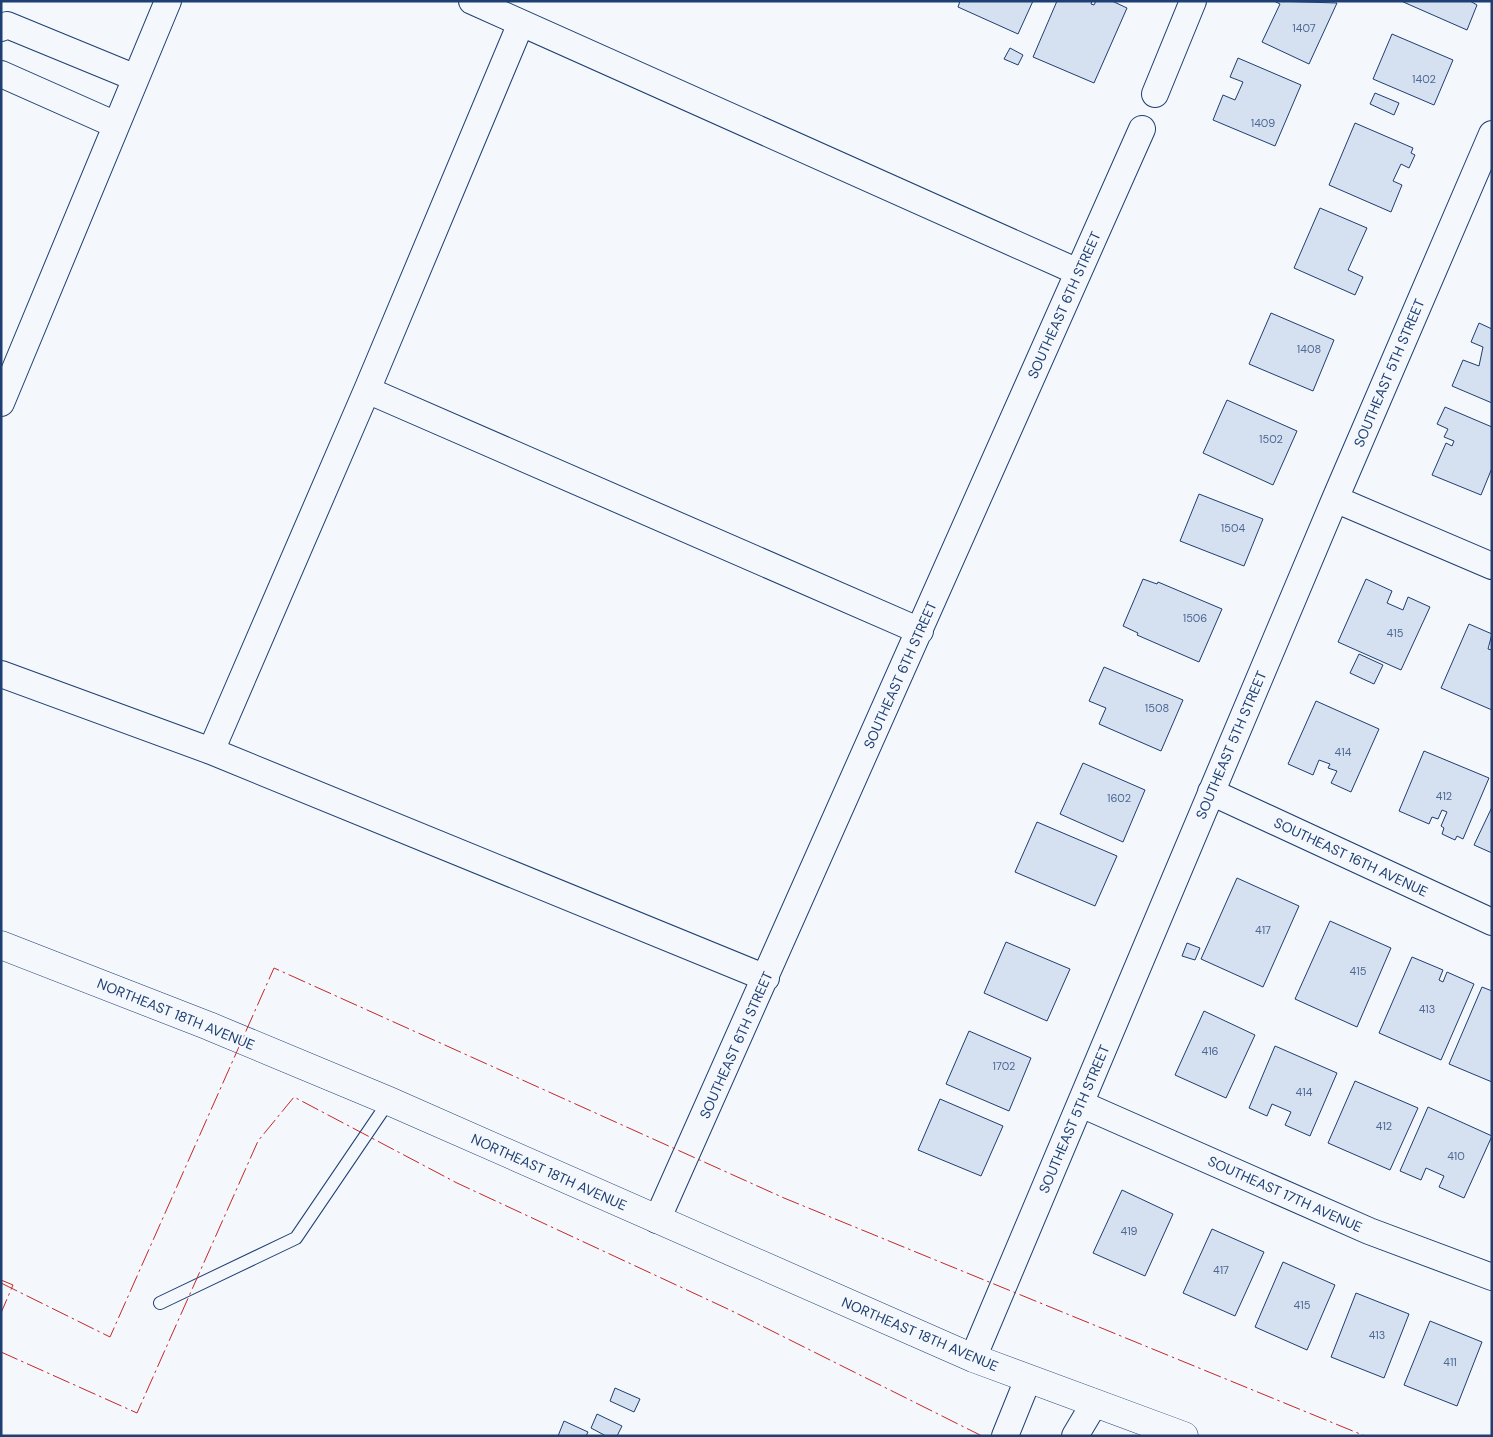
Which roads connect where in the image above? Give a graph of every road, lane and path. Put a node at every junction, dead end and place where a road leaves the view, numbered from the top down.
1 (168, 1) edge
2 (472, 1) edge
3 (1193, 1) edge
4 (521, 23) junction
5 (1, 28) edge
6 (1, 74) edge
7 (136, 78) junction
8 (1155, 94) dead end
9 (116, 125) junction
10 (1142, 129) dead end
11 (1492, 134) edge
12 (1078, 272) junction
13 (367, 390) junction
14 (1, 403) edge
15 (1335, 499) junction
16 (1492, 566) edge
17 (920, 631) junction
18 (1, 674) edge
19 (211, 751) junction
20 (1211, 792) junction
21 (1492, 922) edge
22 (1, 945) edge
23 (766, 978) junction
24 (389, 1101) junction
25 (1081, 1104) junction
26 (657, 1220) junction
27 (1492, 1277) edge
28 (160, 1303) dead end
29 (973, 1358) junction
30 (1028, 1379) junction
31 (1094, 1404) junction
32 (1005, 1436) edge
33 (1075, 1436) edge
34 (1156, 1436) edge
35 (1184, 1436) edge

1 - 7 street
2 - 4 street
3 - 8 street
4 - 12 street
4 - 13 street
5 - 7 street
6 - 9 street
7 - 9 street
9 - 14 street
10 - 12 street, SOUTHEAST 6TH STREET
11 - 15 street, SOUTHEAST 5TH STREET
12 - 17 street, SOUTHEAST 6TH STREET
13 - 17 street
13 - 19 street
15 - 16 street
15 - 20 street, SOUTHEAST 5TH STREET
17 - 23 street, SOUTHEAST 6TH STREET
18 - 19 street
19 - 23 street
20 - 21 street, SOUTHEAST 16TH AVENUE
20 - 25 street, SOUTHEAST 5TH STREET
22 - 24 street, NORTHEAST 18TH AVENUE
23 - 26 street, SOUTHEAST 6TH STREET
24 - 26 street, NORTHEAST 18TH AVENUE
24 - 28 lane
25 - 27 street, SOUTHEAST 17TH AVENUE
25 - 29 street, SOUTHEAST 5TH STREET
26 - 29 street, NORTHEAST 18TH AVENUE
29 - 30 street, NORTHEAST 18TH AVENUE
30 - 31 street, NORTHEAST 18TH AVENUE
30 - 32 street
31 - 33 street
31 - 34 street, NORTHEAST 18TH AVENUE
31 - 35 street, NORTHEAST 18TH AVENUE

